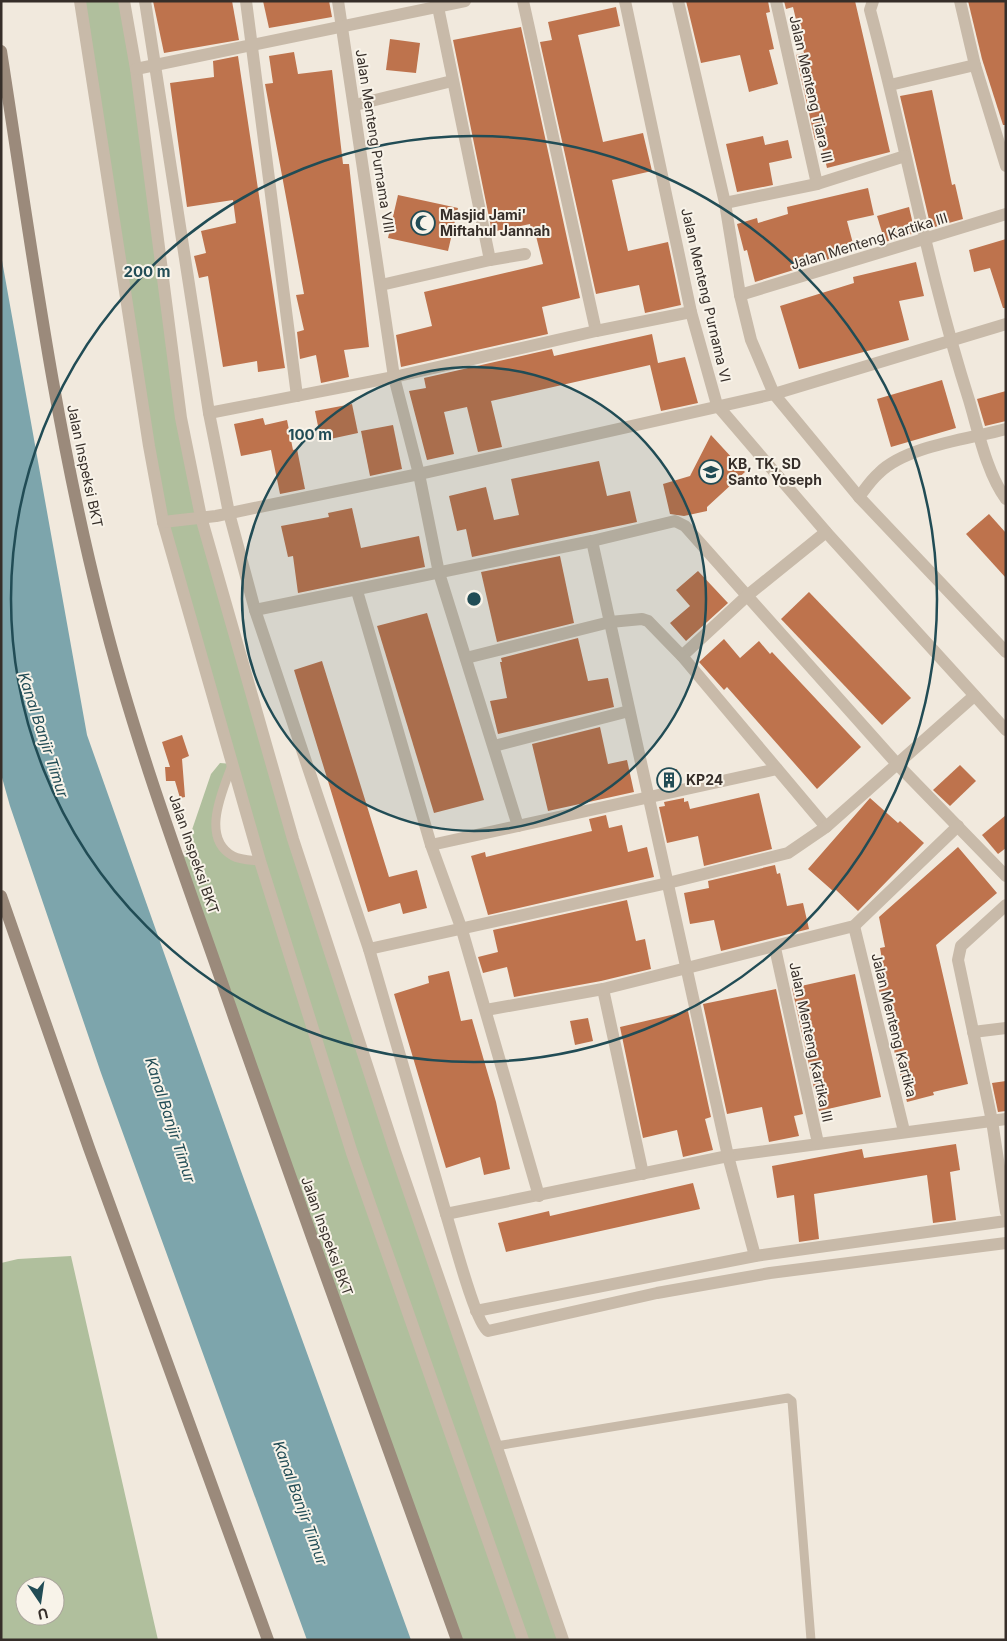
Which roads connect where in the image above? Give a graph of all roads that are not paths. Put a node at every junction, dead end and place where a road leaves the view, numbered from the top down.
1 (80, 1) edge
2 (124, 1) edge
3 (145, 1) edge
4 (246, 1) edge
5 (338, 1) edge
6 (465, 1) edge
7 (523, 1) edge
8 (626, 1) edge
9 (678, 1) edge
10 (776, 1) edge
11 (873, 1) edge
12 (960, 1) edge
13 (438, 7) junction
14 (342, 27) junction
15 (252, 45) junction
16 (1, 51) edge
17 (156, 63) junction
18 (975, 65) junction
19 (136, 69) junction
20 (452, 81) junction
21 (890, 85) junction
22 (354, 105) junction
23 (905, 156) junction
24 (1006, 166) edge
25 (817, 184) junction
26 (725, 203) junction
27 (1006, 214) edge
28 (924, 240) junction
29 (525, 254) dead end
30 (490, 260) junction
31 (381, 284) junction
32 (740, 296) junction
33 (691, 312) junction
34 (1006, 324) edge
35 (596, 331) junction
36 (950, 340) junction
37 (394, 377) junction
38 (768, 395) junction
39 (297, 396) junction
40 (717, 405) junction
41 (209, 413) junction
42 (1006, 429) edge
43 (980, 436) junction
44 (420, 474) junction
45 (859, 497) junction
46 (1006, 499) edge
47 (229, 513) junction
48 (201, 517) junction
49 (163, 522) junction
50 (826, 532) junction
51 (592, 541) junction
52 (439, 573) junction
53 (357, 590) junction
54 (748, 595) junction
55 (255, 610) junction
56 (610, 622) junction
57 (1006, 652) edge
58 (682, 656) junction
59 (466, 658) junction
60 (974, 696) junction
61 (629, 711) junction
62 (1006, 730) edge
63 (494, 746) junction
64 (233, 764) junction
65 (898, 765) junction
66 (777, 769) junction
67 (649, 796) junction
68 (518, 826) junction
69 (958, 826) junction
70 (826, 827) junction
71 (431, 845) junction
72 (260, 861) junction
73 (1006, 876) edge
74 (668, 883) junction
75 (1, 896) edge
76 (1006, 905) edge
77 (854, 926) junction
78 (462, 930) junction
79 (775, 948) junction
80 (370, 949) junction
81 (688, 969) junction
82 (603, 989) junction
83 (486, 1010) junction
84 (1006, 1028) edge
85 (974, 1032) junction
86 (1006, 1119) edge
87 (992, 1121) junction
88 (904, 1132) junction
89 (818, 1143) junction
90 (728, 1156) junction
91 (643, 1174) junction
92 (539, 1196) junction
93 (1006, 1212) edge
94 (446, 1214) junction
95 (1006, 1221) edge
96 (1006, 1243) edge
97 (756, 1256) junction
98 (476, 1310) junction
99 (496, 1446) junction
100 (268, 1640) edge
101 (457, 1640) edge
102 (523, 1640) edge
103 (564, 1640) edge
104 (810, 1640) edge

1 - 49 street
2 - 19 street
3 - 17 street
4 - 15 street
5 - 14 street, Jalan Menteng Purnama VIII
6 - 13 street
7 - 35 street
8 - 33 street, Jalan Menteng Purnama VI
9 - 26 street
10 - 25 street, Jalan Menteng Tiara III
11 - 21 street
12 - 18 street
13 - 14 street
13 - 20 street
14 - 15 street
14 - 22 street, Jalan Menteng Purnama VIII
15 - 17 street
15 - 39 street
16 - 101 street, Jalan Inspeksi BKT
17 - 19 street
17 - 41 street
18 - 21 street
18 - 24 street
19 - 48 street
20 - 22 street
20 - 30 street
21 - 23 street
22 - 31 street, Jalan Menteng Purnama VIII
23 - 25 street
23 - 28 street
25 - 26 street
26 - 32 street
27 - 28 street, Jalan Menteng Kartika III
28 - 32 street, Jalan Menteng Kartika III
28 - 36 street
29 - 30 street
30 - 31 street
31 - 37 street, Jalan Menteng Purnama VIII
32 - 38 street
33 - 35 street
33 - 40 street, Jalan Menteng Purnama VI
34 - 36 street
35 - 37 street
36 - 38 street
36 - 43 street
37 - 39 street
37 - 44 street, Jalan Menteng Purnama VIII
38 - 40 street
38 - 45 street
39 - 41 street
40 - 44 street
40 - 50 street, Jalan Menteng Purnama VI
41 - 47 street
42 - 43 street
43 - 45 street
43 - 46 street
44 - 47 street
44 - 52 street, Jalan Menteng Purnama VIII
45 - 57 street
47 - 48 street
47 - 55 street
48 - 49 street
48 - 99 street
49 - 64 street
50 - 54 street
50 - 60 street, Jalan Menteng Purnama VI
51 - 52 street
51 - 54 street
51 - 56 street
52 - 53 street
52 - 59 street, Jalan Menteng Purnama VIII
53 - 55 street
53 - 71 street
54 - 58 street
54 - 65 street
55 - 80 street
56 - 58 street
56 - 59 street
56 - 61 street
58 - 66 street
59 - 63 street, Jalan Menteng Purnama VIII
60 - 62 street, Jalan Menteng Purnama VI
60 - 65 street
61 - 63 street
61 - 67 street
63 - 68 street, Jalan Menteng Purnama VIII
64 - 72 street
64 - 72 lane
65 - 69 street
65 - 70 street
66 - 67 street
66 - 70 street
67 - 68 street
67 - 74 street
68 - 71 street
69 - 73 street
69 - 77 street
70 - 74 street
71 - 78 street
72 - 102 street
74 - 78 street
74 - 81 street
75 - 100 street
76 - 85 street
77 - 79 street
77 - 88 street, Jalan Menteng Kartika
78 - 80 street
78 - 83 street
79 - 81 street
79 - 89 street, Jalan Menteng Kartika III
80 - 94 street
81 - 82 street
81 - 90 street
82 - 83 street
82 - 91 street
83 - 92 street
84 - 85 street
85 - 87 street
86 - 87 street
87 - 88 street
87 - 93 street
88 - 89 street
89 - 90 street
90 - 91 street
90 - 97 street
91 - 92 street
92 - 94 street
94 - 98 street
95 - 97 street
96 - 98 street
97 - 98 street
99 - 103 street
99 - 104 lane

